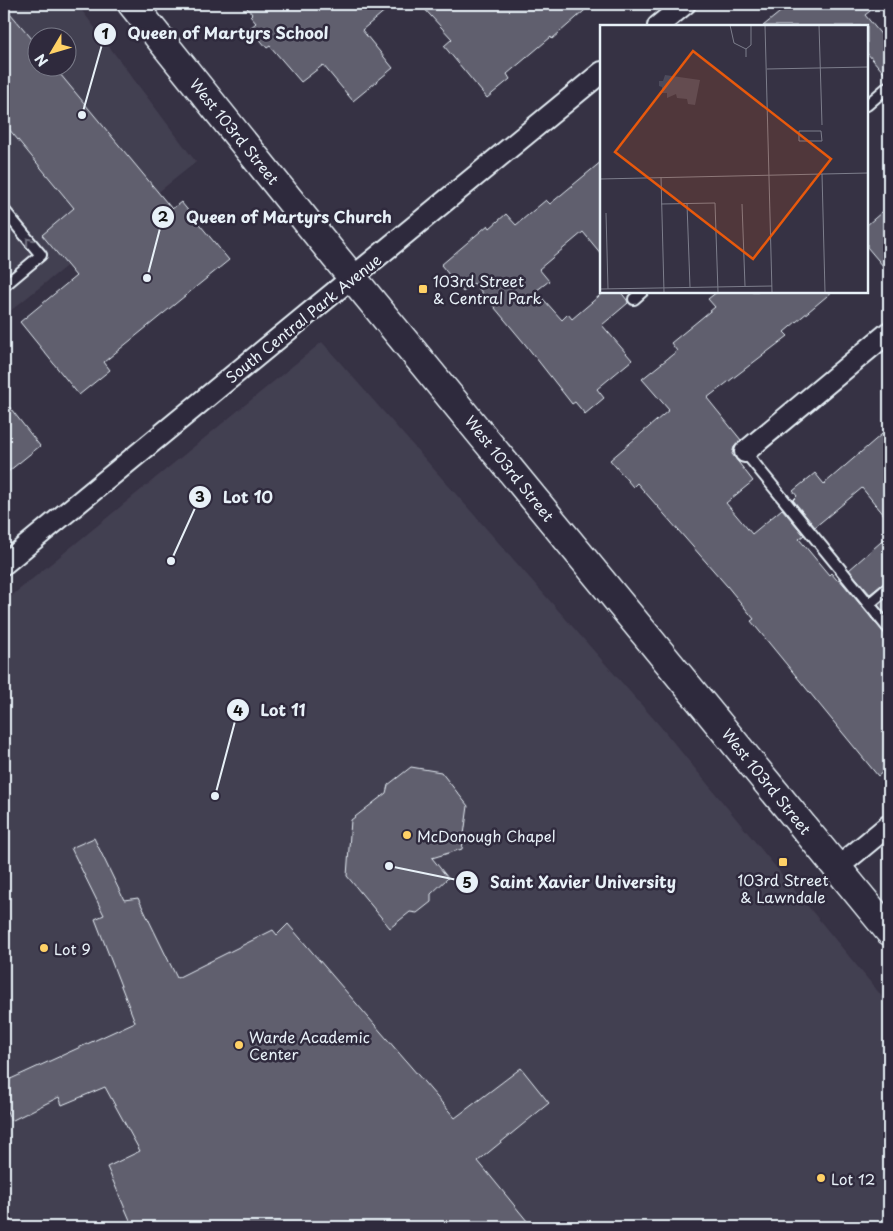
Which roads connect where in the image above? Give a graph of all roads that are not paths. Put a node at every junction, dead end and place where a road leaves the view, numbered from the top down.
1 (132, 4) edge
2 (685, 4) edge
3 (659, 25) edge
4 (600, 74) edge
5 (889, 86) edge
6 (868, 104) edge
7 (4, 210) edge
8 (353, 277) junction
9 (4, 286) edge
10 (642, 292) edge
11 (634, 299) dead end
12 (889, 332) edge
13 (745, 452) joint
14 (4, 564) edge
15 (889, 587) edge
16 (869, 604) junction
17 (889, 629) edge
18 (889, 824) edge
19 (837, 868) junction
20 (889, 931) edge

1 - 8 main road, West 103rd Street
2 - 3 street
4 - 8 street, South Central Park Avenue
5 - 6 lane
9 -> 7 lane
8 - 14 street, South Central Park Avenue
8 - 19 main road, West 103rd Street
10 - 11 lane
12 - 13 street
13 - 16 lane
15 - 16 lane
16 - 17 lane
18 - 19 street
19 - 20 main road, West 103rd Street

